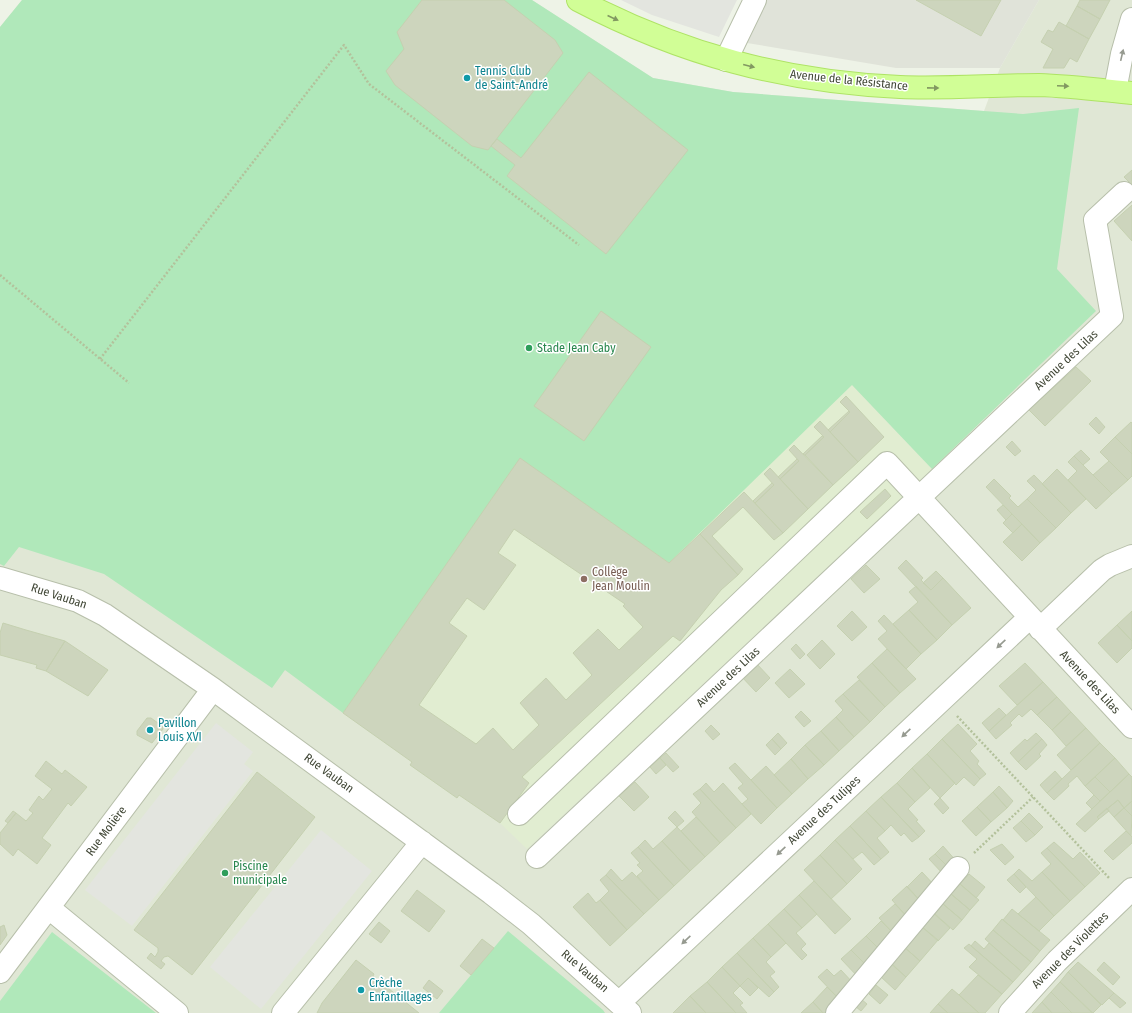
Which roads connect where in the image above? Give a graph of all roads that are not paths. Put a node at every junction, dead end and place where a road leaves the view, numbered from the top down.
1 (578, 0) edge
2 (755, 0) edge
3 (1132, 19) edge
4 (726, 60) junction
5 (1123, 92) edge
6 (1124, 193) dead end
7 (919, 497) junction
8 (1132, 556) edge
9 (0, 578) edge
10 (1035, 624) junction
11 (213, 689) junction
12 (1132, 726) edge
13 (519, 814) dead end
14 (422, 842) junction
15 (537, 857) dead end
16 (958, 868) road end
17 (1129, 892) edge
18 (49, 908) junction
19 (0, 972) edge
20 (625, 1008) edge
21 (177, 1013) edge
22 (283, 1013) edge
23 (837, 1013) edge
24 (1010, 1013) edge

1 -> 4 main road, Avenue de la Résistance
2 - 4 street
5 -> 3 street
4 -> 5 main road, Avenue de la Résistance
6 - 7 street, Avenue des Lilas
7 - 10 street, Avenue des Lilas
7 - 13 street
7 - 15 street, Avenue des Lilas
8 - 10 street, Avenue des Tulipes
9 - 11 street, Rue Vauban
10 - 12 street, Avenue des Lilas
10 -> 20 street, Avenue des Tulipes
11 - 14 street, Rue Vauban
11 - 18 street, Rue Molière
14 - 20 street, Rue Vauban
14 - 22 street
16 - 23 street
17 - 24 street, Avenue des Violettes
18 - 19 street, Rue Molière
18 - 21 street

